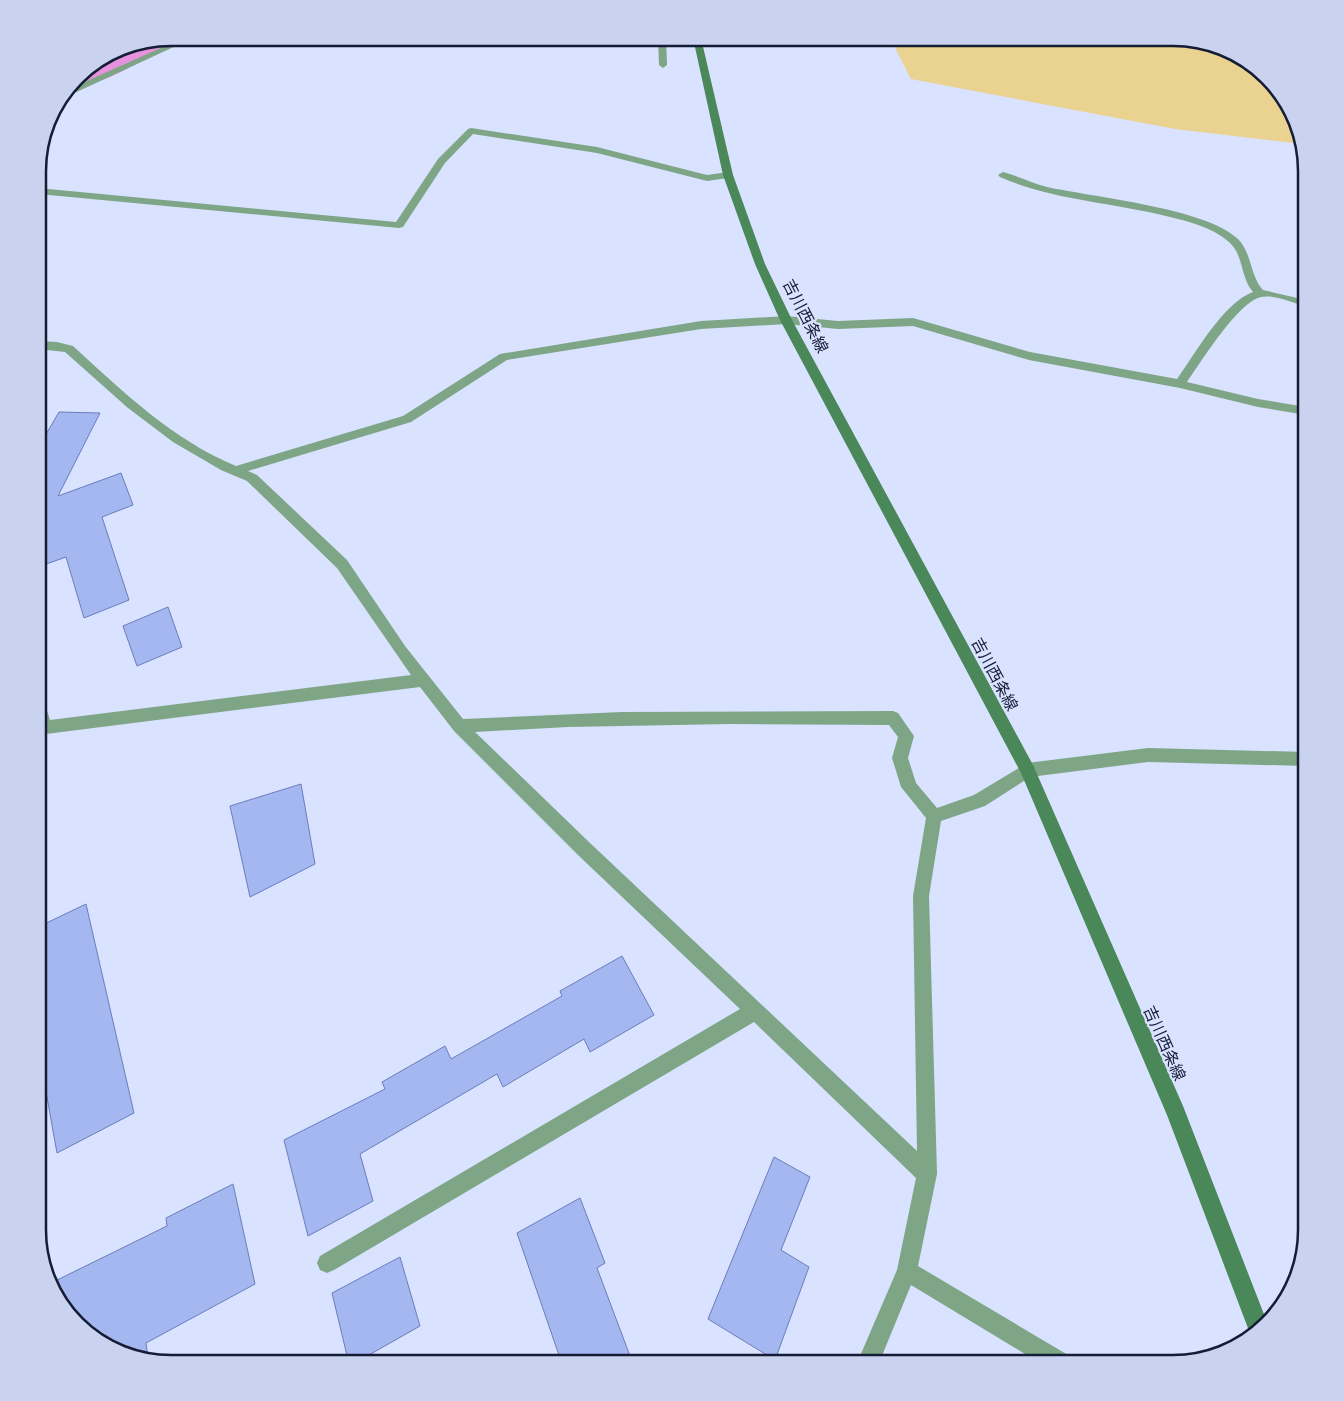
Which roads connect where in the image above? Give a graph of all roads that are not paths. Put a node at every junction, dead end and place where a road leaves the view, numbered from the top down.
1 (170, 47) edge
2 (662, 47) edge
3 (699, 47) edge
4 (663, 65) dead end
5 (78, 88) edge
6 (728, 175) junction
7 (1003, 175) dead end
8 (47, 192) edge
9 (1260, 293) junction
10 (1298, 301) edge
11 (786, 320) junction
12 (47, 345) edge
13 (1180, 384) junction
14 (1298, 410) edge
15 (234, 471) junction
16 (424, 680) junction
17 (459, 726) junction
18 (46, 727) edge
19 (1298, 759) edge
20 (1027, 770) junction
21 (934, 816) junction
22 (755, 1012) junction
23 (927, 1174) junction
24 (327, 1263) dead end
25 (907, 1271) junction
26 (1257, 1322) edge
27 (872, 1355) edge
28 (1045, 1355) edge

1 - 5 street
2 - 4 street
3 - 6 main road, 吉川西条線
6 - 8 street
6 - 11 main road, 吉川西条線
7 - 9 street
9 - 10 street
9 - 13 street
11 - 13 street
11 - 15 street
11 - 20 main road, 吉川西条線
12 - 15 street
13 - 14 street
15 - 16 street
16 - 17 street
16 - 18 street
17 - 21 street
17 - 22 street
19 - 20 street
20 - 21 street
20 - 26 main road, 吉川西条線
21 - 23 street
22 - 23 street
22 - 24 street
23 - 25 street
25 - 27 street
25 - 28 street

